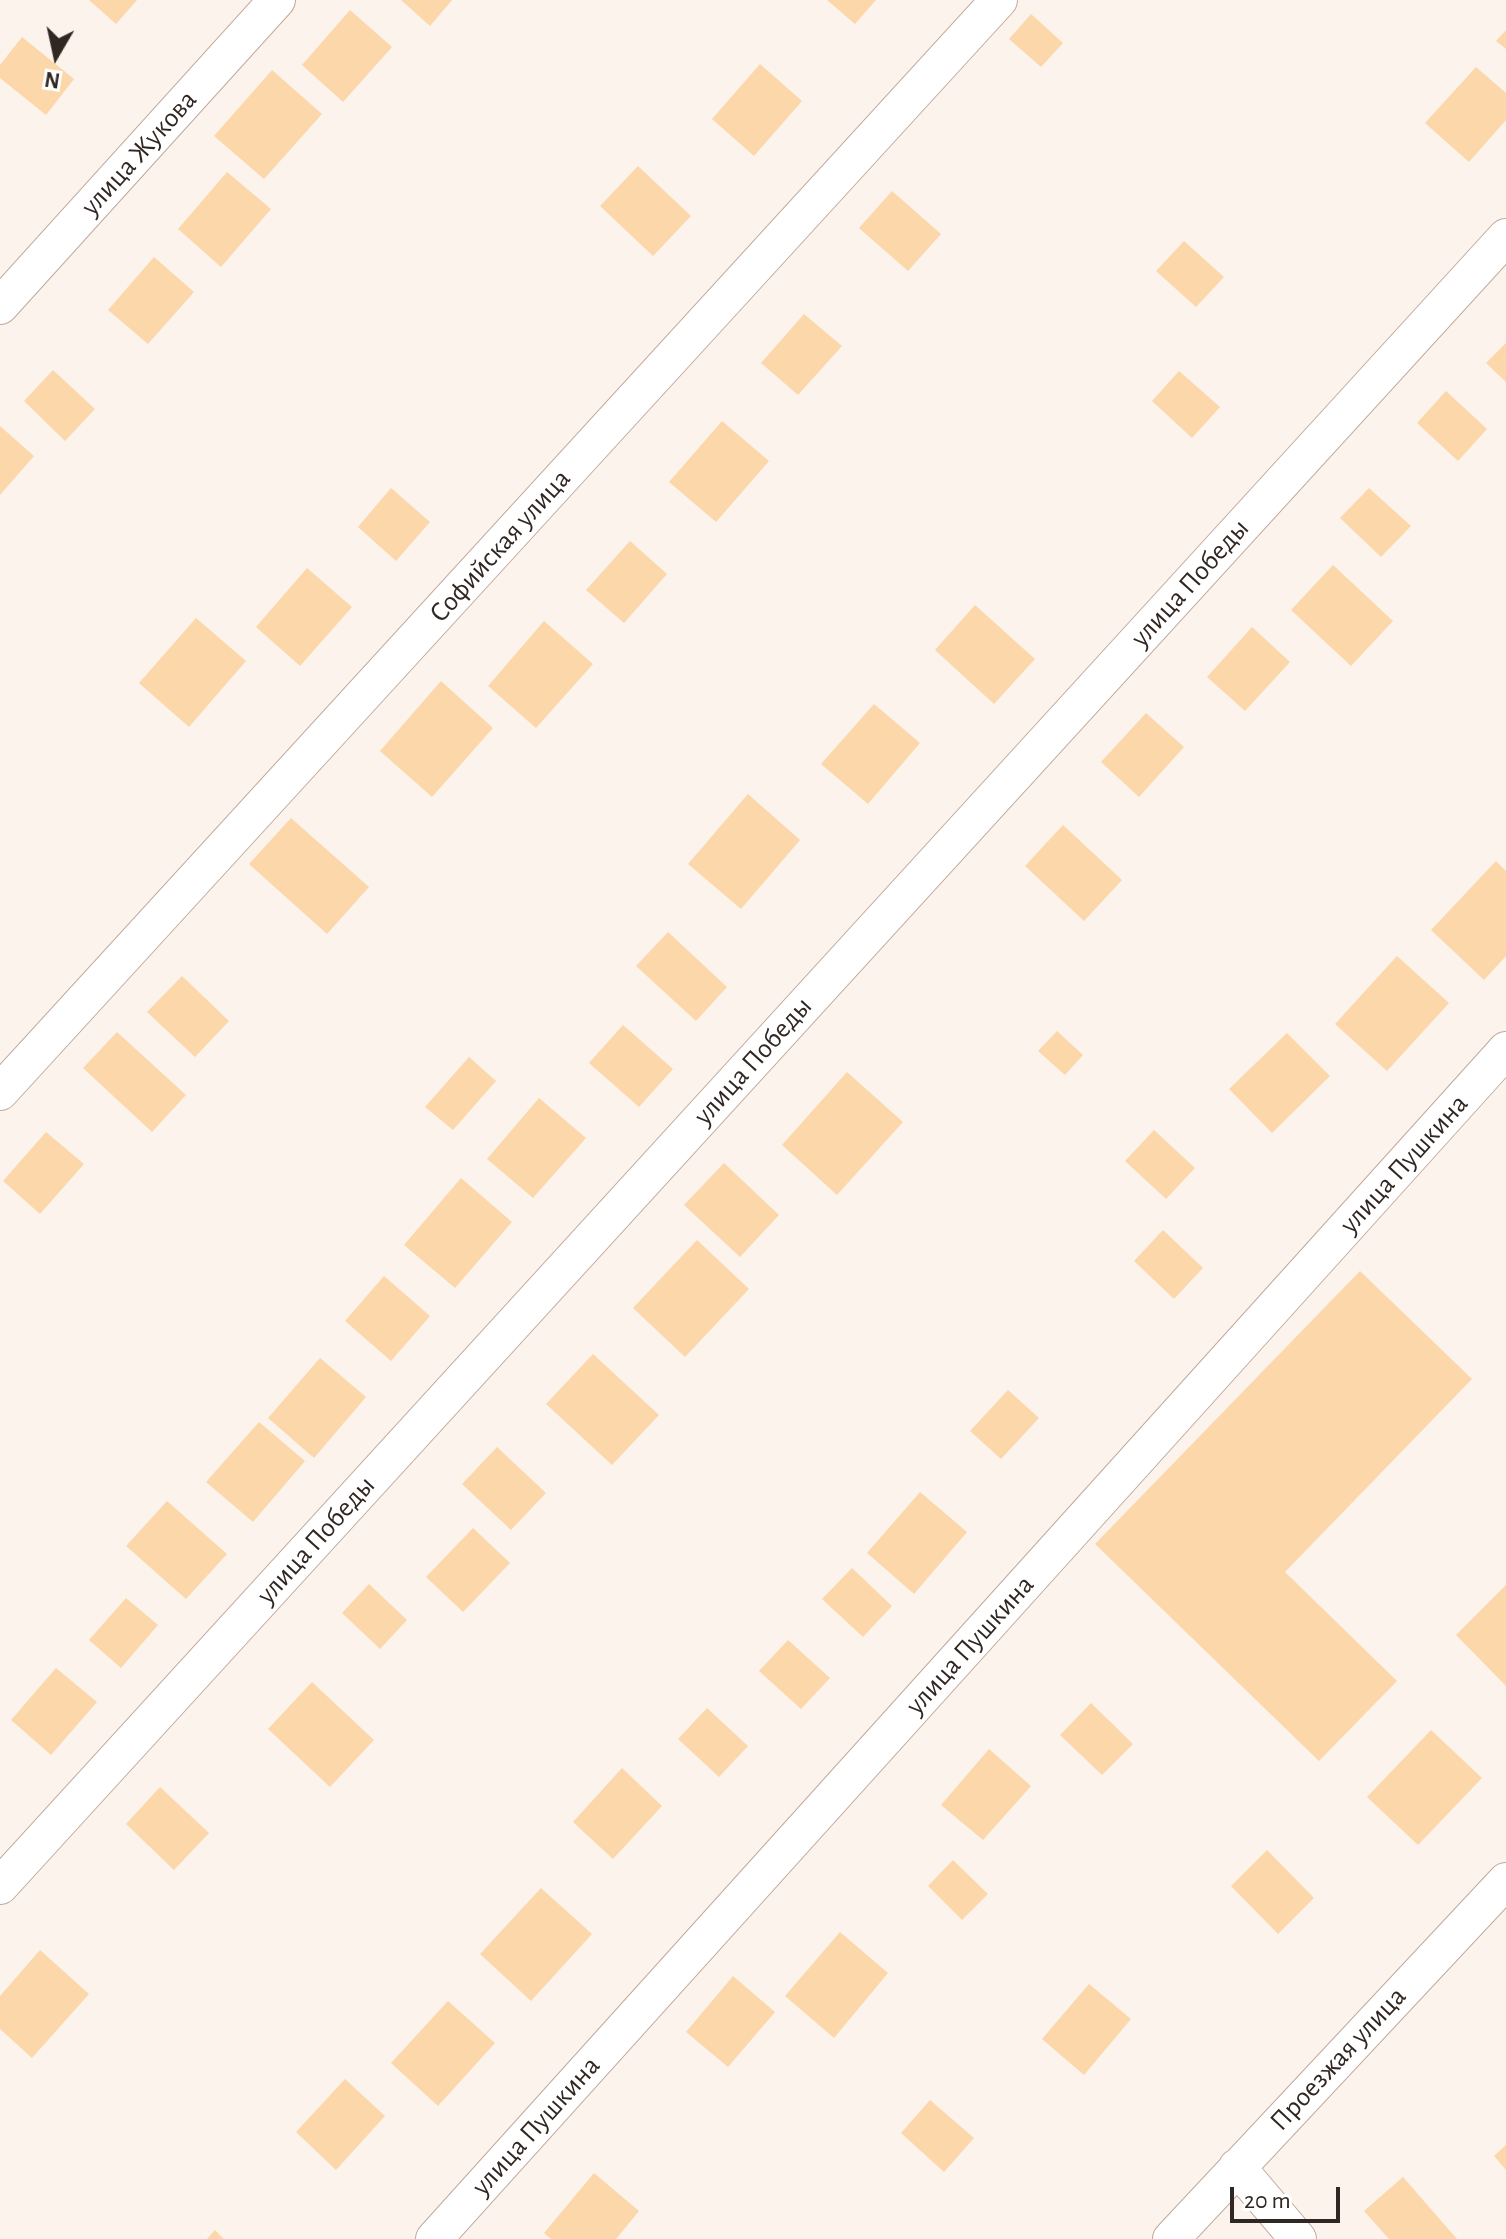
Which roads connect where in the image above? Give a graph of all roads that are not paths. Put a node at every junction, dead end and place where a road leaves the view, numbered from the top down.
1 (277, 0) edge
2 (999, 0) edge
3 (1506, 237) edge
4 (0, 306) edge
5 (1506, 1050) edge
6 (0, 1092) edge
7 (1506, 1881) edge
8 (0, 1886) edge
9 (1237, 2167) junction
10 (434, 2239) edge
11 (1171, 2239) edge
12 (1298, 2239) edge

1 - 4 street, улица Жукова
2 - 6 street, Софийская улица
3 - 8 street, улица Победы
5 - 10 street, улица Пушкина
7 - 9 street, Проезжая улица
9 - 11 street, Проезжая улица
9 - 12 street

